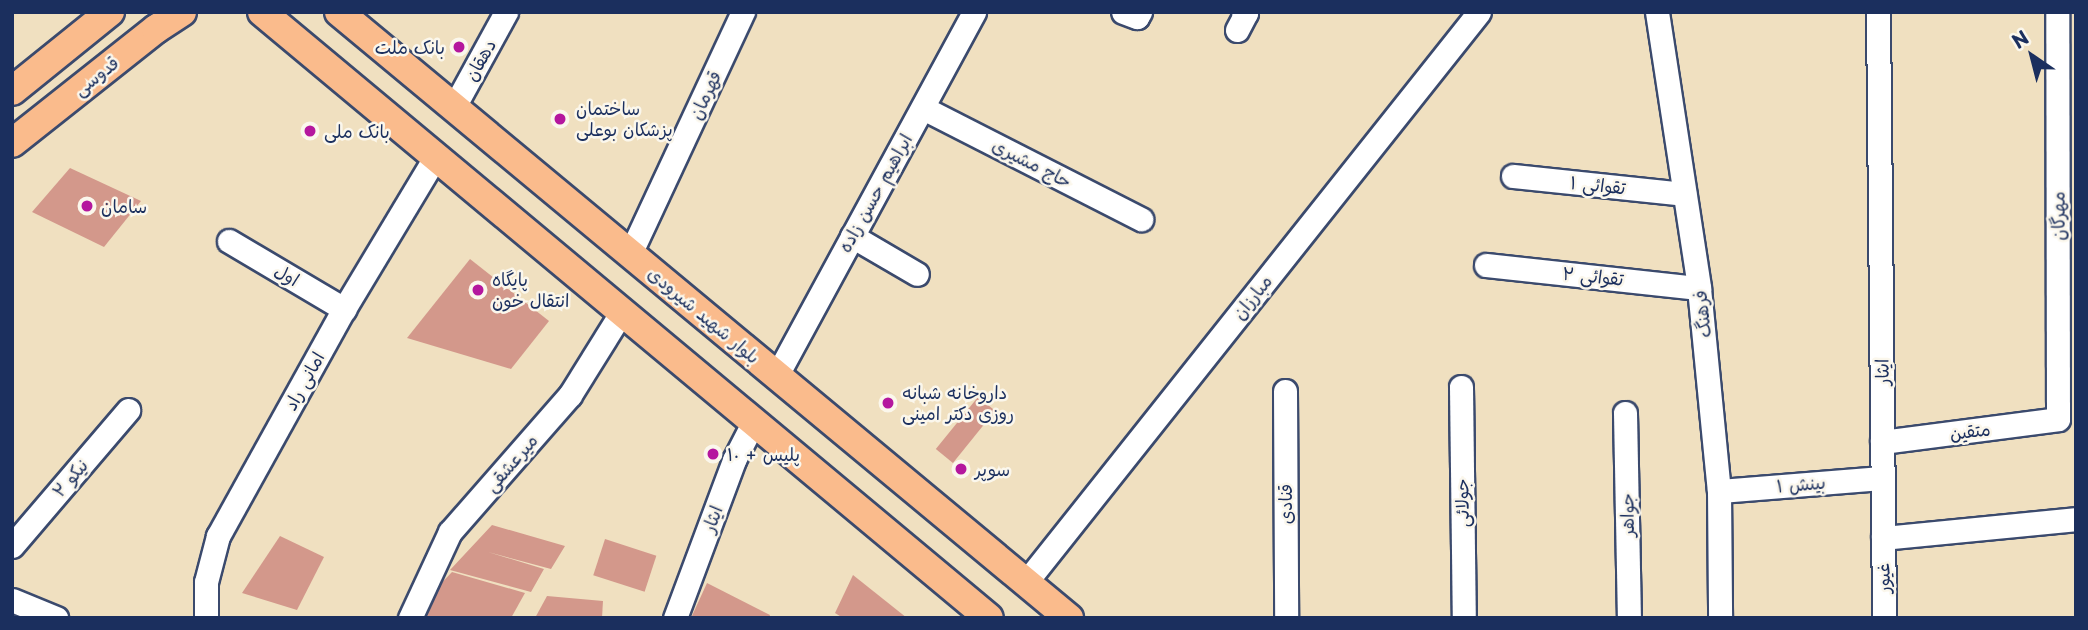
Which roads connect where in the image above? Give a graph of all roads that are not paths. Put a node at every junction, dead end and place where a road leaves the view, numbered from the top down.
1 (110, 12) edge
2 (182, 12) edge
3 (262, 12) edge
4 (339, 12) edge
5 (506, 12) edge
6 (743, 12) edge
7 (974, 12) edge
8 (1479, 12) edge
9 (1657, 12) edge
10 (1878, 12) edge
11 (2057, 12) edge
12 (161, 21) edge
13 (12, 92) edge
14 (454, 107) junction
15 (923, 107) junction
16 (12, 143) edge
17 (2067, 143) edge
18 (436, 156) junction
19 (1513, 176) dead end
20 (1684, 194) junction
21 (1141, 219) dead end
22 (852, 236) junction
23 (229, 241) dead end
24 (630, 254) junction
25 (1486, 265) dead end
26 (917, 274) dead end
27 (1699, 288) junction
28 (2067, 300) edge
29 (344, 309) junction
30 (621, 313) junction
31 (777, 375) junction
32 (1461, 387) dead end
33 (1285, 391) dead end
34 (128, 410) dead end
35 (1625, 413) dead end
36 (2058, 419) joint
37 (753, 423) junction
38 (1882, 442) junction
39 (1882, 478) junction
40 (1719, 491) junction
41 (2076, 519) edge
42 (1883, 538) junction
43 (12, 546) edge
44 (1026, 582) junction
45 (12, 600) edge
46 (56, 618) edge
47 (206, 618) edge
48 (410, 618) edge
49 (675, 618) edge
50 (989, 618) edge
51 (1069, 618) edge
52 (1286, 618) edge
53 (1464, 618) edge
54 (1629, 618) edge
55 (1720, 618) edge
56 (1884, 618) edge

1 - 13 main road
2 - 12 main road, قدوسی
3 - 18 main road
4 - 14 main road, بلوار شهید شیرودی
5 - 14 street, دهقان
6 - 24 street, قهرمان
7 - 15 street, ابراهیم حسن زاده
8 - 44 street, مبارزان
9 - 20 street, فرهنگ
10 - 38 street, ایثار
11 - 17 street, مهرگان
12 - 16 main road, قدوسی
14 - 24 main road, بلوار شهید شیرودی
15 - 21 street, حاج مشیری
15 - 22 street, ابراهیم حسن زاده
17 - 28 street, مهرگان
18 - 29 street, امانی راد
18 - 30 main road
19 - 20 street, تقوائی ۱
20 - 27 street, فرهنگ
22 - 26 street
22 - 31 street, ابراهیم حسن زاده
23 - 29 street, اول
24 - 31 main road, بلوار شهید شیرودی
25 - 27 street, تقوائی ۲
27 - 40 street, فرهنگ
28 - 36 street, مهرگان
29 - 47 street, امانی راد
30 - 37 main road
30 - 48 street, میرعشقی
31 - 44 main road, بلوار شهید شیرودی
32 - 53 street, جولائی
33 - 52 street, قنادی
34 - 43 street, نیکو ۲
35 - 54 street, جواهر
36 - 38 street, متقین
37 - 49 street, ایثار
37 - 50 main road
38 - 39 street, ایثار
39 - 40 street, بینش ۱
39 - 42 street, ایثار
40 - 55 street, فرهنگ
41 - 42 street
42 - 56 street, غیور
44 - 51 main road, بلوار شهید شیرودی
45 - 46 street

